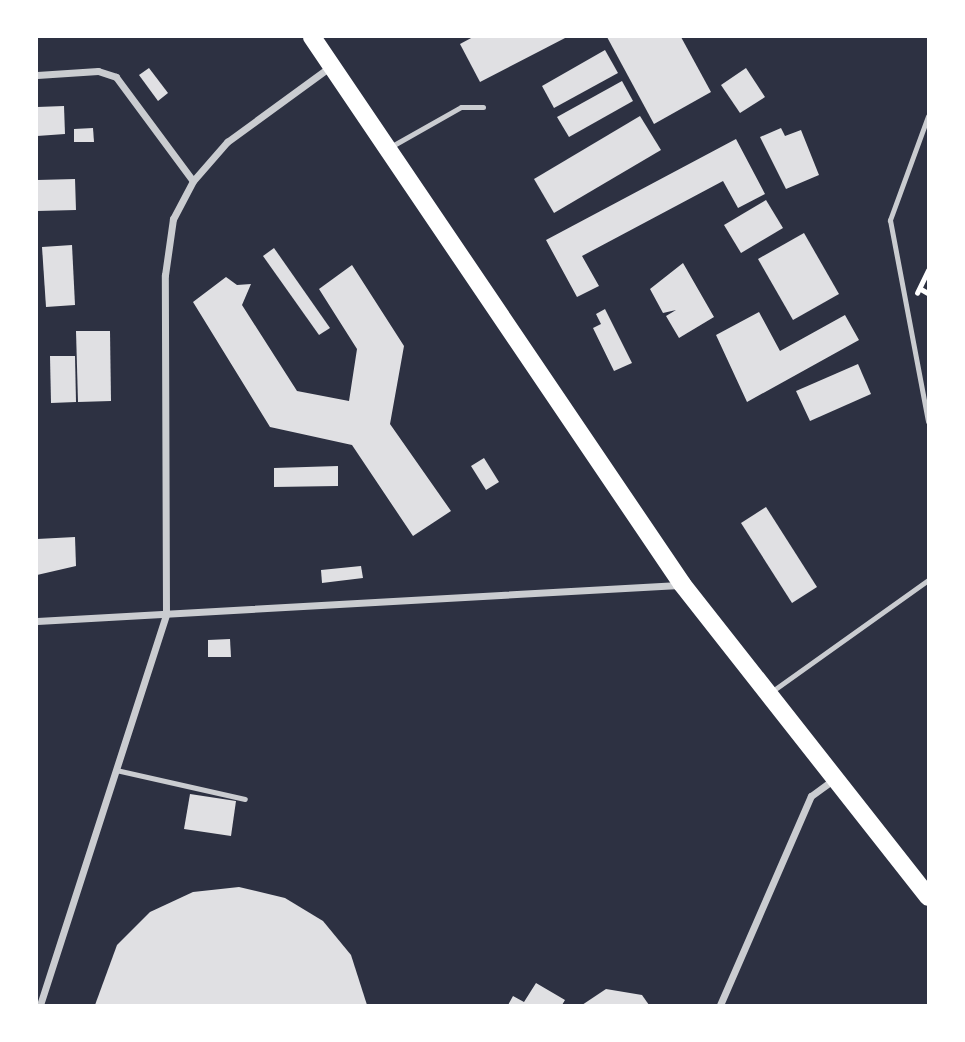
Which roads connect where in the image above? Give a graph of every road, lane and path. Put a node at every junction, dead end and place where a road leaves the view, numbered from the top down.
1 (312, 37) edge
2 (330, 66) junction
3 (37, 75) edge
4 (483, 107) dead end
5 (928, 116) edge
6 (386, 150) junction
7 (193, 181) junction
8 (921, 289) dead end
9 (928, 293) edge
10 (928, 421) edge
11 (928, 580) edge
12 (682, 584) junction
13 (166, 614) junction
14 (37, 621) edge
15 (768, 694) junction
16 (116, 770) junction
17 (834, 778) junction
18 (245, 799) dead end
19 (928, 897) edge
20 (40, 1005) edge
21 (720, 1005) edge

1 - 2 main road
2 - 6 main road
2 - 7 street
3 - 7 street
4 - 6 lane
5 - 10 lane
6 - 12 main road
7 - 13 street
8 - 9 path
11 - 15 lane
12 - 13 street
12 - 15 main road
13 - 14 street
13 - 16 street
15 - 17 main road
16 - 18 lane
16 - 20 street
17 - 19 main road
17 - 21 street

